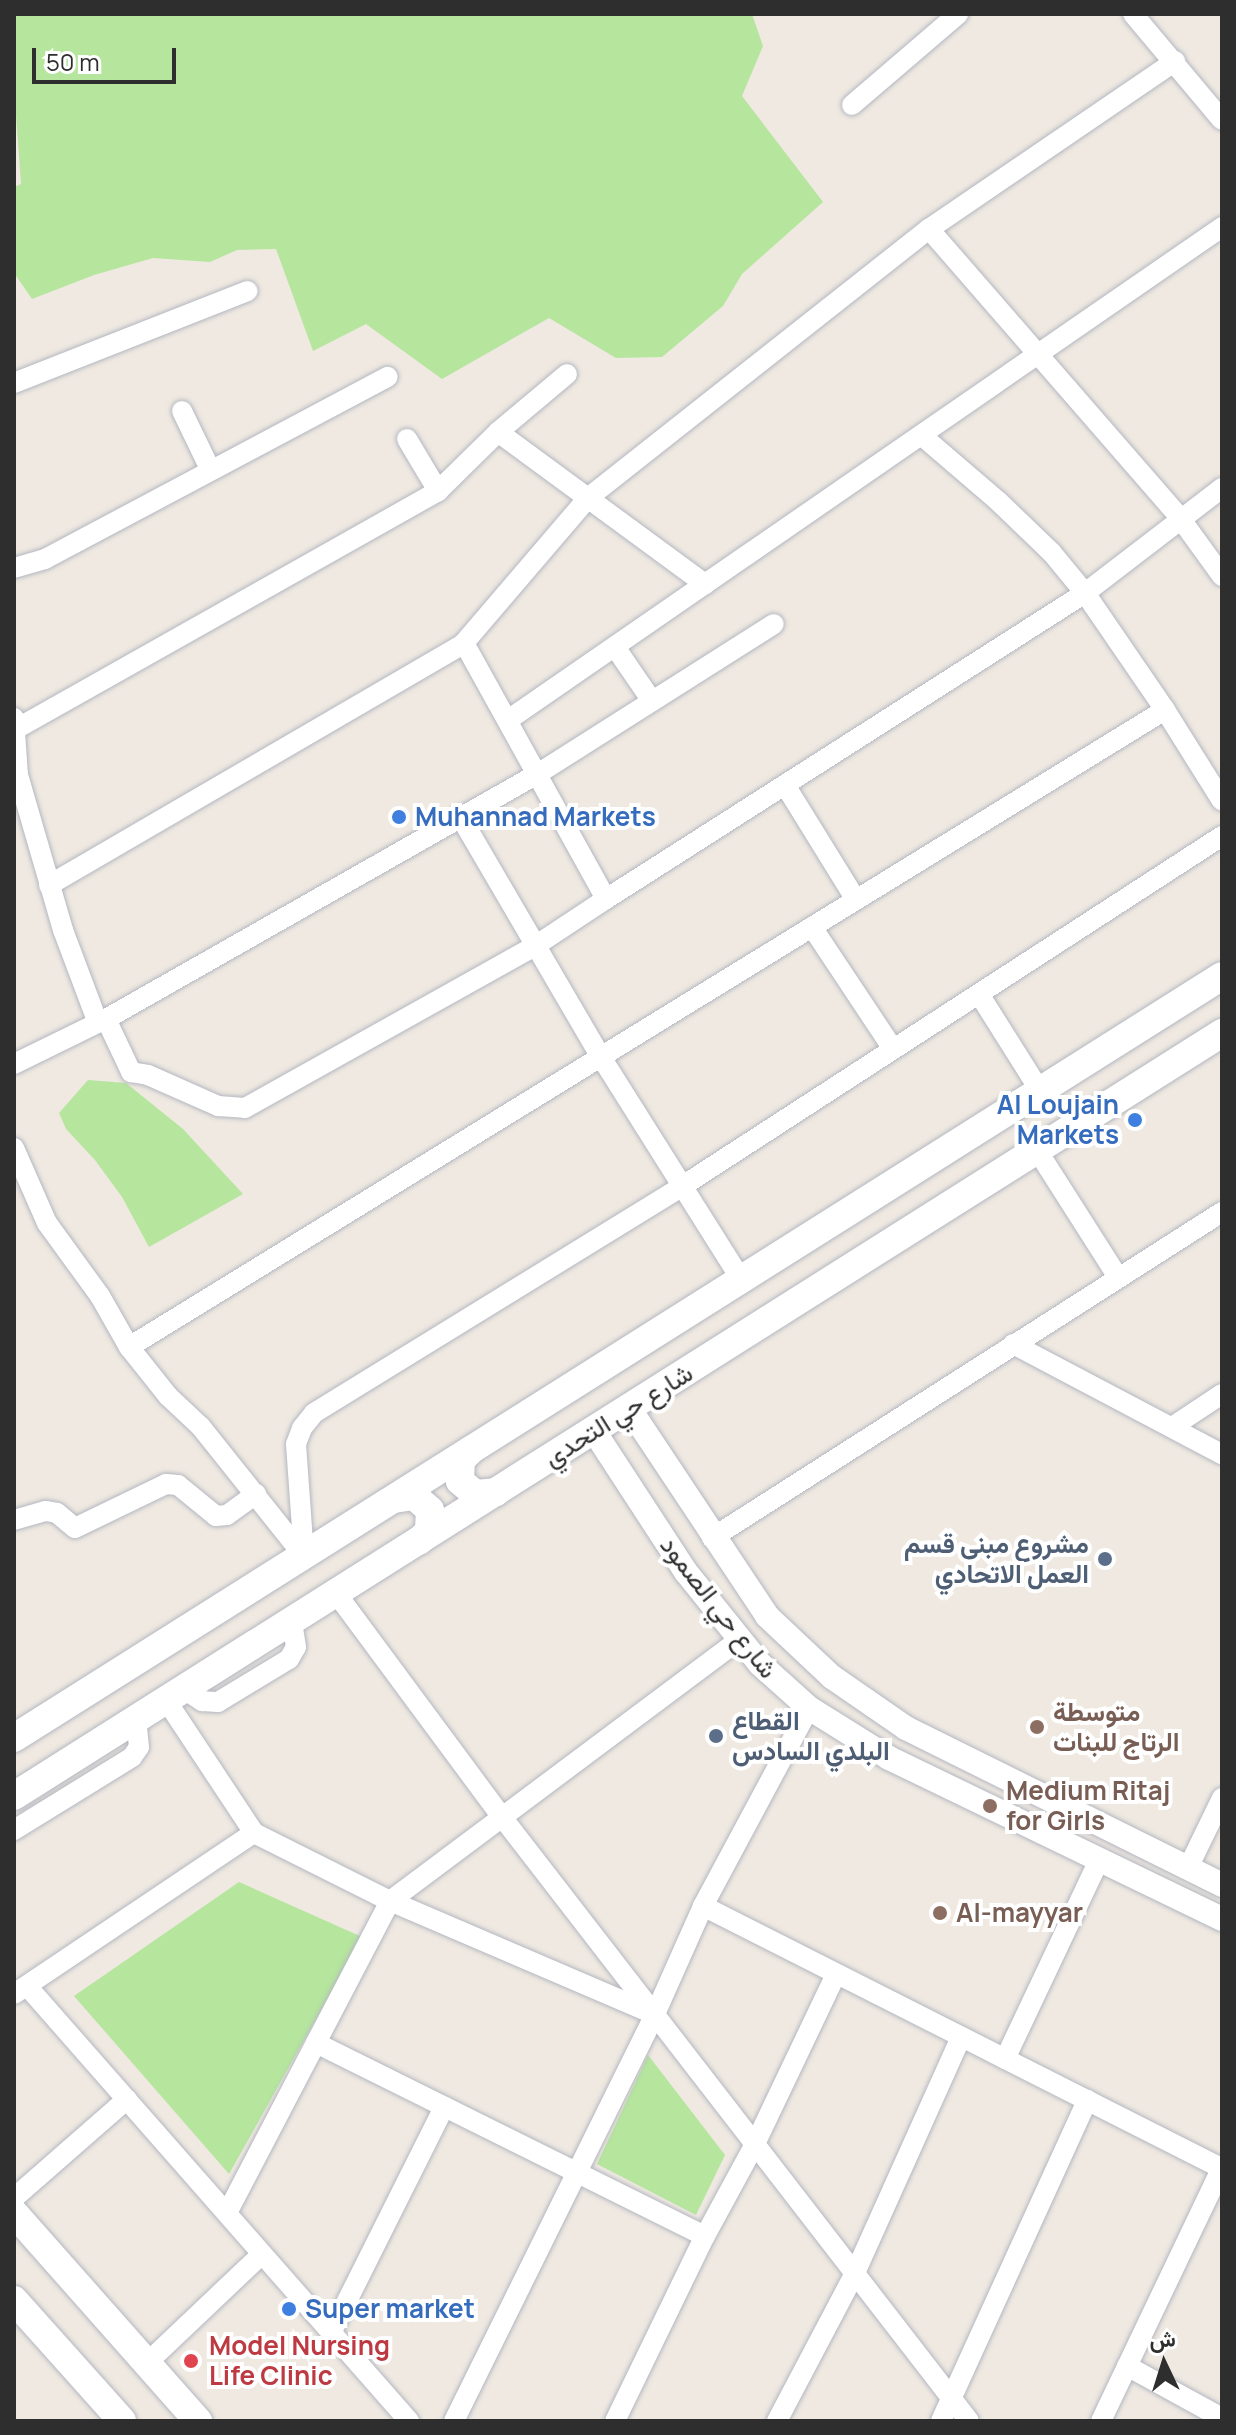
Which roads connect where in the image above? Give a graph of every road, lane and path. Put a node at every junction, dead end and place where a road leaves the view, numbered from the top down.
1 (958, 14) edge
2 (1133, 14) edge
3 (1175, 61) junction
4 (852, 105) dead end
5 (1222, 120) edge
6 (1222, 227) edge
7 (929, 229) junction
8 (247, 291) dead end
9 (1039, 355) junction
10 (567, 374) dead end
11 (388, 377) dead end
12 (14, 383) edge
13 (182, 411) dead end
14 (498, 432) junction
15 (921, 435) junction
16 (407, 439) dead end
17 (210, 469) junction
18 (1222, 488) edge
19 (438, 491) junction
20 (588, 498) junction
21 (1180, 518) junction
22 (14, 568) edge
23 (1222, 576) edge
24 (705, 584) junction
25 (1085, 593) junction
26 (774, 624) dead end
27 (464, 643) junction
28 (615, 647) junction
29 (652, 701) junction
30 (1165, 710) junction
31 (508, 720) junction
32 (15, 723) edge
33 (16, 757) edge
34 (539, 773) junction
35 (785, 785) junction
36 (1222, 801) edge
37 (460, 816) junction
38 (1222, 836) edge
39 (49, 885) junction
40 (606, 899) junction
41 (856, 900) junction
42 (812, 927) junction
43 (538, 944) junction
44 (1222, 976) edge
45 (979, 994) junction
46 (102, 1021) junction
47 (1222, 1033) edge
48 (893, 1049) junction
49 (601, 1057) junction
50 (14, 1064) edge
51 (1040, 1091) junction
52 (14, 1148) edge
53 (1037, 1150) junction
54 (684, 1185) junction
55 (1222, 1212) edge
56 (1118, 1277) junction
57 (741, 1279) junction
58 (1013, 1344) junction
59 (129, 1347) junction
60 (1222, 1394) edge
61 (629, 1408) junction
62 (1172, 1427) junction
63 (594, 1431) junction
64 (471, 1450) junction
65 (1222, 1454) edge
66 (676, 1483) junction
67 (496, 1492) junction
68 (256, 1494) junction
69 (394, 1499) junction
70 (642, 1505) junction
71 (14, 1520) edge
72 (712, 1538) junction
73 (419, 1541) junction
74 (304, 1556) junction
75 (336, 1593) junction
76 (740, 1639) junction
77 (175, 1695) junction
78 (809, 1708) junction
79 (136, 1720) junction
80 (14, 1738) edge
81 (14, 1796) edge
82 (1222, 1798) edge
83 (502, 1817) junction
84 (14, 1830) edge
85 (254, 1833) junction
86 (1099, 1860) junction
87 (1188, 1868) junction
88 (1218, 1883) edge
89 (390, 1901) junction
90 (703, 1906) junction
91 (1198, 1907) junction
92 (1222, 1919) edge
93 (836, 1974) junction
94 (21, 1990) edge
95 (655, 2014) junction
96 (961, 2037) junction
97 (316, 2043) junction
98 (1005, 2059) junction
99 (127, 2099) junction
100 (1087, 2100) junction
101 (444, 2107) junction
102 (755, 2144) junction
103 (1222, 2167) edge
104 (575, 2171) junction
105 (14, 2198) edge
106 (227, 2213) junction
107 (18, 2226) edge
108 (705, 2236) junction
109 (262, 2254) junction
110 (855, 2273) junction
111 (14, 2300) edge
112 (331, 2333) junction
113 (147, 2363) junction
114 (1127, 2366) junction
115 (952, 2399) junction
116 (1222, 2418) edge
117 (122, 2421) edge
118 (198, 2421) edge
119 (409, 2421) edge
120 (454, 2421) edge
121 (615, 2421) edge
122 (777, 2421) edge
123 (941, 2421) edge
124 (969, 2421) edge
125 (1101, 2421) edge

1 - 4 street
2 - 3 street
3 - 5 street
3 - 7 street
6 - 9 street
7 - 9 street
7 - 20 street
8 - 12 street
9 - 15 street
9 - 21 street
10 - 14 street
11 - 17 street
13 - 17 street
14 - 19 street
14 - 20 street
15 - 24 street
15 - 25 street
16 - 19 street
17 - 22 street
18 - 21 street
19 - 32 street
20 - 24 street
20 - 27 street
21 - 23 street
21 - 25 street
24 - 28 street
25 - 30 street
25 - 35 street
26 - 29 street
27 - 31 street
27 - 39 street
28 - 29 street
28 - 31 street
29 - 34 street
30 - 36 street
30 - 41 street
31 - 34 street
32 - 33 street
33 - 39 street
34 - 37 street
34 - 40 street
35 - 40 street
35 - 41 street
37 - 43 street
37 - 46 street
38 - 45 street
39 - 46 street
40 - 43 street
41 - 42 street
42 - 48 street
42 - 49 street
43 - 46 street
43 - 49 street
44 - 51 main road, شارع حي التحدي
45 - 48 street
45 - 51 street
46 - 50 street
47 - 53 main road, شارع حي التحدي
48 - 54 street
49 - 54 street
49 - 59 street
51 - 57 main road, شارع حي التحدي
52 - 59 street
53 - 56 street
53 - 61 main road, شارع حي التحدي
54 - 57 street
54 - 74 street
55 - 56 street
56 - 58 street
57 - 64 main road, شارع حي التحدي
58 - 62 street
58 - 72 street
59 - 68 street
60 - 62 street
61 - 63 main road, شارع حي التحدي
61 - 66 street
62 - 65 street
63 - 67 main road, شارع حي التحدي
63 - 70 street, شارع حي الصمود
64 - 67 main road
64 - 69 main road, شارع حي التحدي
66 - 70 street
66 - 72 street
67 - 73 main road, شارع حي التحدي
68 - 71 street
68 - 74 street
69 - 73 main road
69 - 74 main road, شارع حي التحدي
70 - 76 street, شارع حي الصمود
72 - 87 street
73 - 75 main road, شارع حي التحدي
74 - 80 main road, شارع حي التحدي
75 - 77 main road, شارع حي التحدي
75 - 83 street
76 - 78 street, شارع حي الصمود
76 - 83 street
77 - 79 main road, شارع حي التحدي
77 - 85 street
78 - 86 street, شارع حي الصمود
78 - 90 street
79 - 81 main road, شارع حي التحدي
79 - 84 street
82 - 87 street
83 - 89 street
83 - 95 street
85 - 89 street
85 - 94 street
86 - 91 street, شارع حي الصمود
86 - 98 street
87 - 88 street
88 - 91 street
89 - 95 street
89 - 97 street
90 - 93 street
90 - 95 street
91 - 92 street, شارع حي الصمود
93 - 96 street
93 - 102 street
94 - 99 street
95 - 102 street
95 - 104 street
96 - 98 street
96 - 110 street
97 - 101 street
97 - 106 street
98 - 100 street
99 - 105 street
99 - 106 street
100 - 103 street
100 - 115 street
101 - 104 street
101 - 112 street
102 - 108 street
102 - 110 street
103 - 114 street
104 - 108 street
104 - 120 street
106 - 109 street
107 - 113 main road
108 - 121 street
109 - 112 street
109 - 113 street
110 - 115 street
110 - 122 street
111 - 117 main road
112 - 119 street
113 - 118 main road
114 - 116 street
114 - 125 street
115 - 123 street
115 - 124 street

